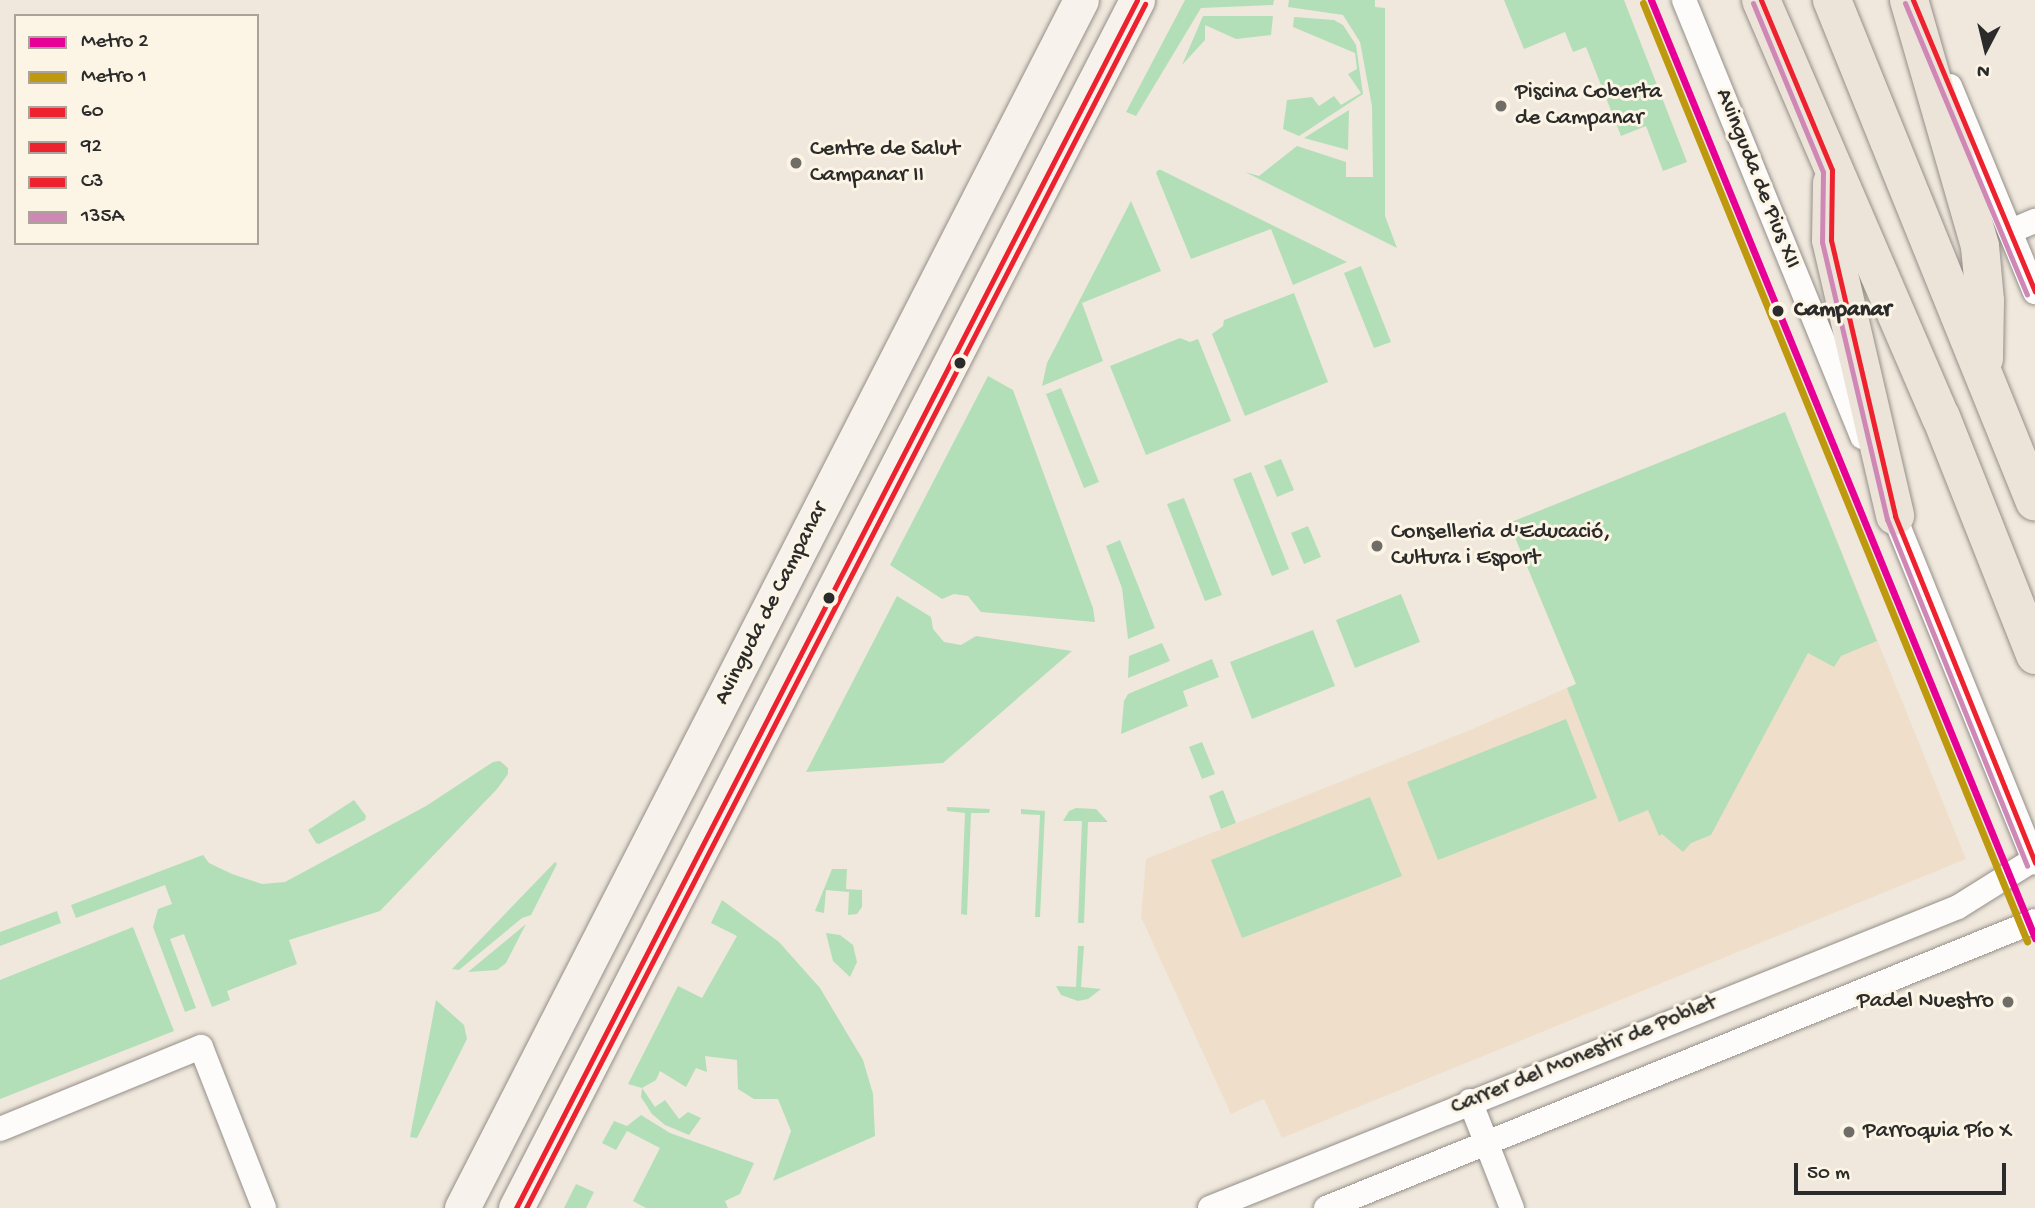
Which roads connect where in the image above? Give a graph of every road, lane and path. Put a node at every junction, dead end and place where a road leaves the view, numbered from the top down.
1 (1082, 0) edge
2 (1137, 0) edge
3 (1684, 0) edge
4 (1761, 0) edge
5 (1832, 0) edge
6 (1911, 0) edge
7 (1044, 73) junction
8 (1088, 95) junction
9 (1025, 110) junction
10 (1069, 133) junction
11 (1832, 170) junction
12 (970, 218) junction
13 (2035, 222) edge
14 (2011, 231) junction
15 (998, 273) junction
16 (937, 280) junction
17 (2035, 292) edge
18 (1983, 375) junction
19 (2035, 502) edge
20 (1895, 516) junction
21 (766, 614) junction
22 (2035, 655) edge
23 (743, 662) junction
24 (797, 664) junction
25 (692, 758) junction
26 (736, 781) junction
27 (2034, 862) edge
28 (1958, 907) junction
29 (2035, 921) edge
30 (1975, 944) junction
31 (1470, 1101) junction
32 (0, 1129) edge
33 (1486, 1143) junction
34 (264, 1208) edge
35 (462, 1208) edge
36 (516, 1208) edge
37 (1210, 1208) edge
38 (1325, 1208) edge
39 (1512, 1208) edge

1 - 7 main road, Avinguda de Campanar
2 - 8 main road
3 - 20 street, Avinguda de Pius XII
4 - 11 main road
5 - 18 main road
6 - 14 street
6 - 18 main road
7 - 8 main road
7 - 9 main road, Avinguda de Campanar
8 - 10 main road
9 - 10 main road
9 - 12 main road, Avinguda de Campanar
10 - 15 main road
11 - 20 main road
11 - 22 main road
12 - 15 main road
12 - 16 main road, Avinguda de Campanar
13 - 14 street
14 - 17 street
15 - 16 main road
15 - 24 main road
16 - 21 main road, Avinguda de Campanar
18 - 19 main road
20 - 27 street, Avinguda de Pius XII
21 - 23 main road, Avinguda de Campanar
21 - 24 main road
23 - 24 main road
23 - 25 main road, Avinguda de Campanar
24 - 26 main road
25 - 26 main road
25 - 35 main road, Avinguda de Campanar
26 - 36 main road
27 - 28 street, Carrer del Monestir de Poblet
28 - 30 street
28 - 31 street, Carrer del Monestir de Poblet
29 - 30 street, Carrer del Monestir de Poblet
30 - 33 street, Carrer del Monestir de Poblet
31 - 33 street
31 - 37 street, Carrer del Monestir de Poblet
32 - 34 street
33 - 38 street, Carrer del Monestir de Poblet
33 - 39 street

